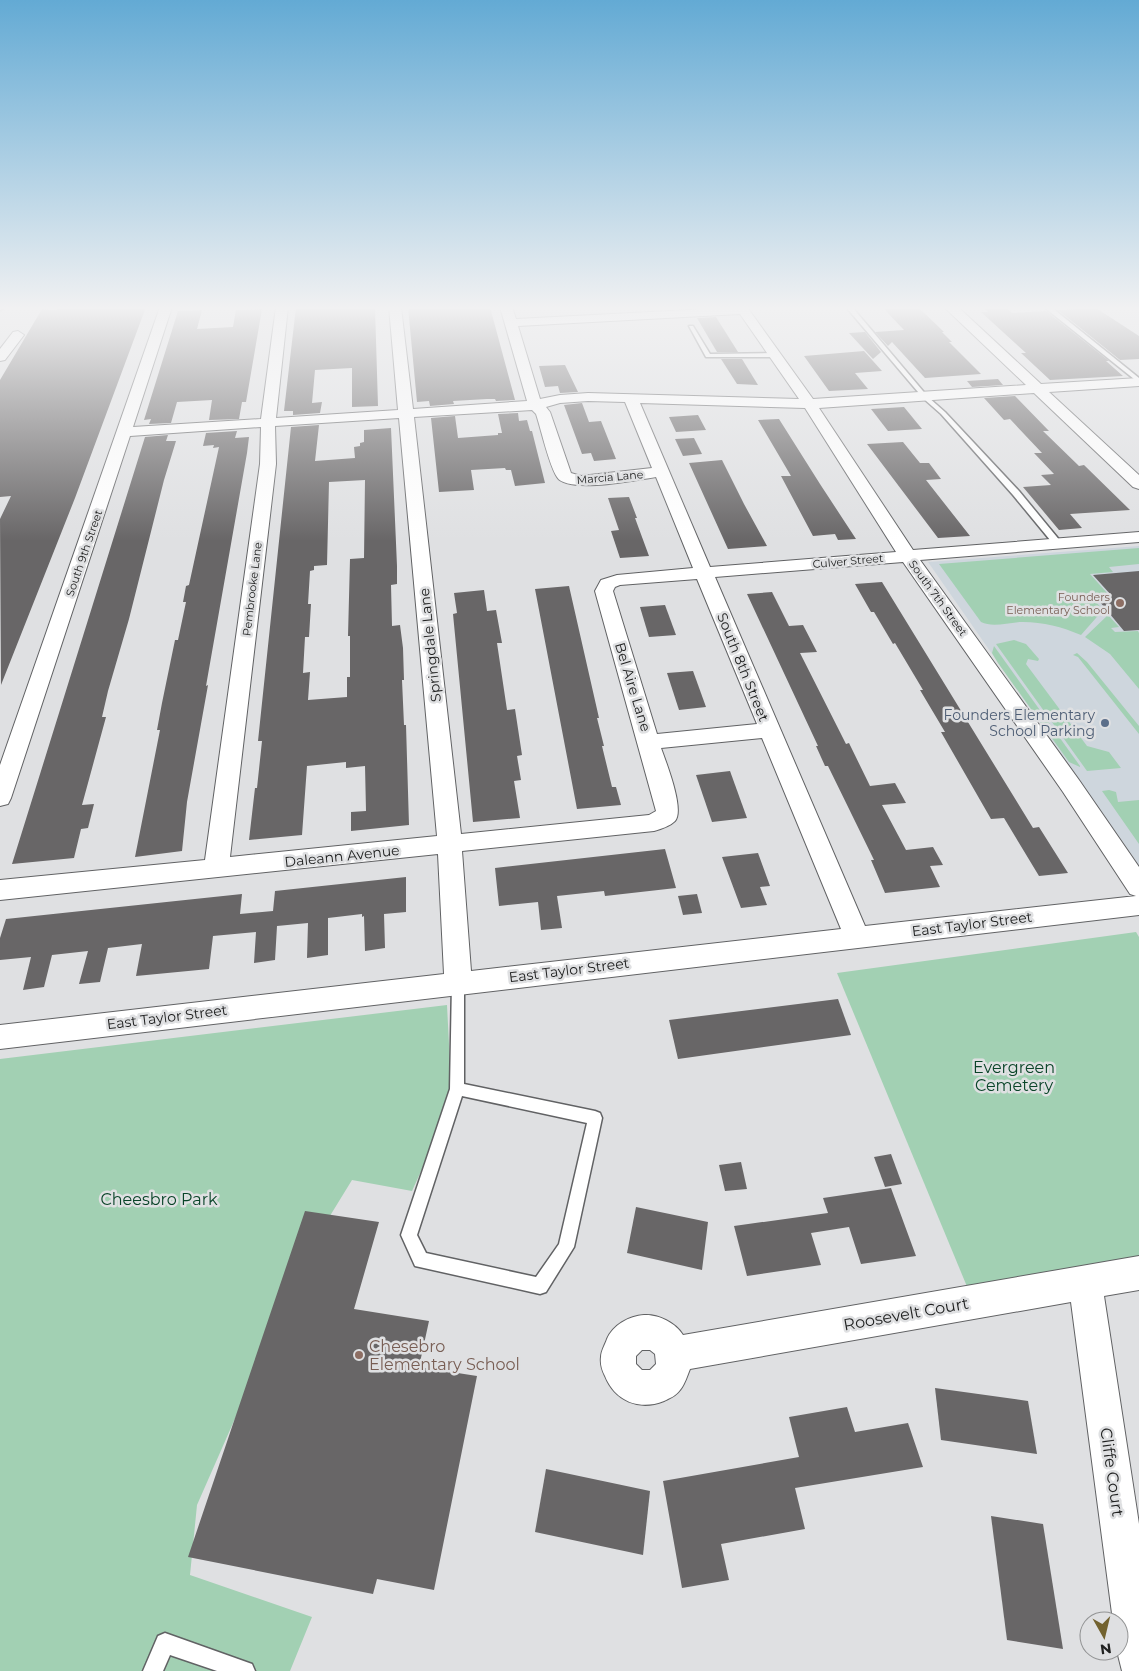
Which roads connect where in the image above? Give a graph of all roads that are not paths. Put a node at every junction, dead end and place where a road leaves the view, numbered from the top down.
1 (141, 385) edge
2 (273, 385) edge
3 (404, 385) edge
4 (529, 385) edge
5 (795, 385) edge
6 (915, 385) edge
7 (1033, 385) edge
8 (1096, 385) edge
9 (1037, 389) junction
10 (630, 397) junction
11 (925, 397) junction
12 (809, 404) junction
13 (535, 405) junction
14 (407, 414) junction
15 (268, 423) junction
16 (125, 432) junction
17 (662, 472) junction
18 (1139, 484) edge
19 (1139, 537) edge
20 (1058, 544) junction
21 (908, 556) junction
22 (704, 573) junction
23 (617, 580) joint
24 (769, 730) junction
25 (649, 742) junction
26 (0, 798) edge
27 (666, 801) joint
28 (450, 845) junction
29 (216, 869) junction
30 (1139, 886) edge
31 (0, 890) edge
32 (1139, 905) edge
33 (857, 938) junction
34 (458, 983) junction
35 (0, 1037) edge
36 (457, 1089) junction
37 (1139, 1273) edge
38 (1085, 1282) junction
39 (672, 1355) dead end
40 (1139, 1661) edge
41 (153, 1671) edge
42 (245, 1671) edge

1 - 16 street, South 9th Street
2 - 15 street, Pembrooke Lane
3 - 14 street, Springdale Lane
4 - 13 street
5 - 12 street, South 7th Street
6 - 11 lane
7 - 9 street
8 - 9 street
9 - 11 street
9 - 18 street
10 - 12 street
10 - 13 street
10 - 17 street, South 8th Street
11 - 12 street
11 - 20 lane
12 - 21 street, South 7th Street
13 - 14 street
13 - 17 street, Marcia Lane
14 - 15 street
14 - 28 street, Springdale Lane
15 - 16 street
15 - 29 street, Pembrooke Lane
16 - 26 street, South 9th Street
17 - 22 street, South 8th Street
19 - 20 street, Culver Street
20 - 21 street, Culver Street
21 - 22 street, Culver Street
21 - 30 street, South 7th Street
22 - 23 street, Culver Street
22 - 24 street, South 8th Street
23 - 25 street, Bel Aire Lane
24 - 25 street
24 - 33 street, South 8th Street
25 - 27 street, Bel Aire Lane
27 - 28 street, Daleann Avenue
28 - 29 street, Daleann Avenue
28 - 34 street, Springdale Lane
29 - 31 street, Daleann Avenue
32 - 33 street, East Taylor Street
33 - 34 street, East Taylor Street
34 - 35 street, East Taylor Street
34 - 36 lane
36 - 36 lane
37 - 38 street, Roosevelt Court
38 - 39 street, Roosevelt Court
38 - 40 street, Cliffe Court
41 - 42 lane

